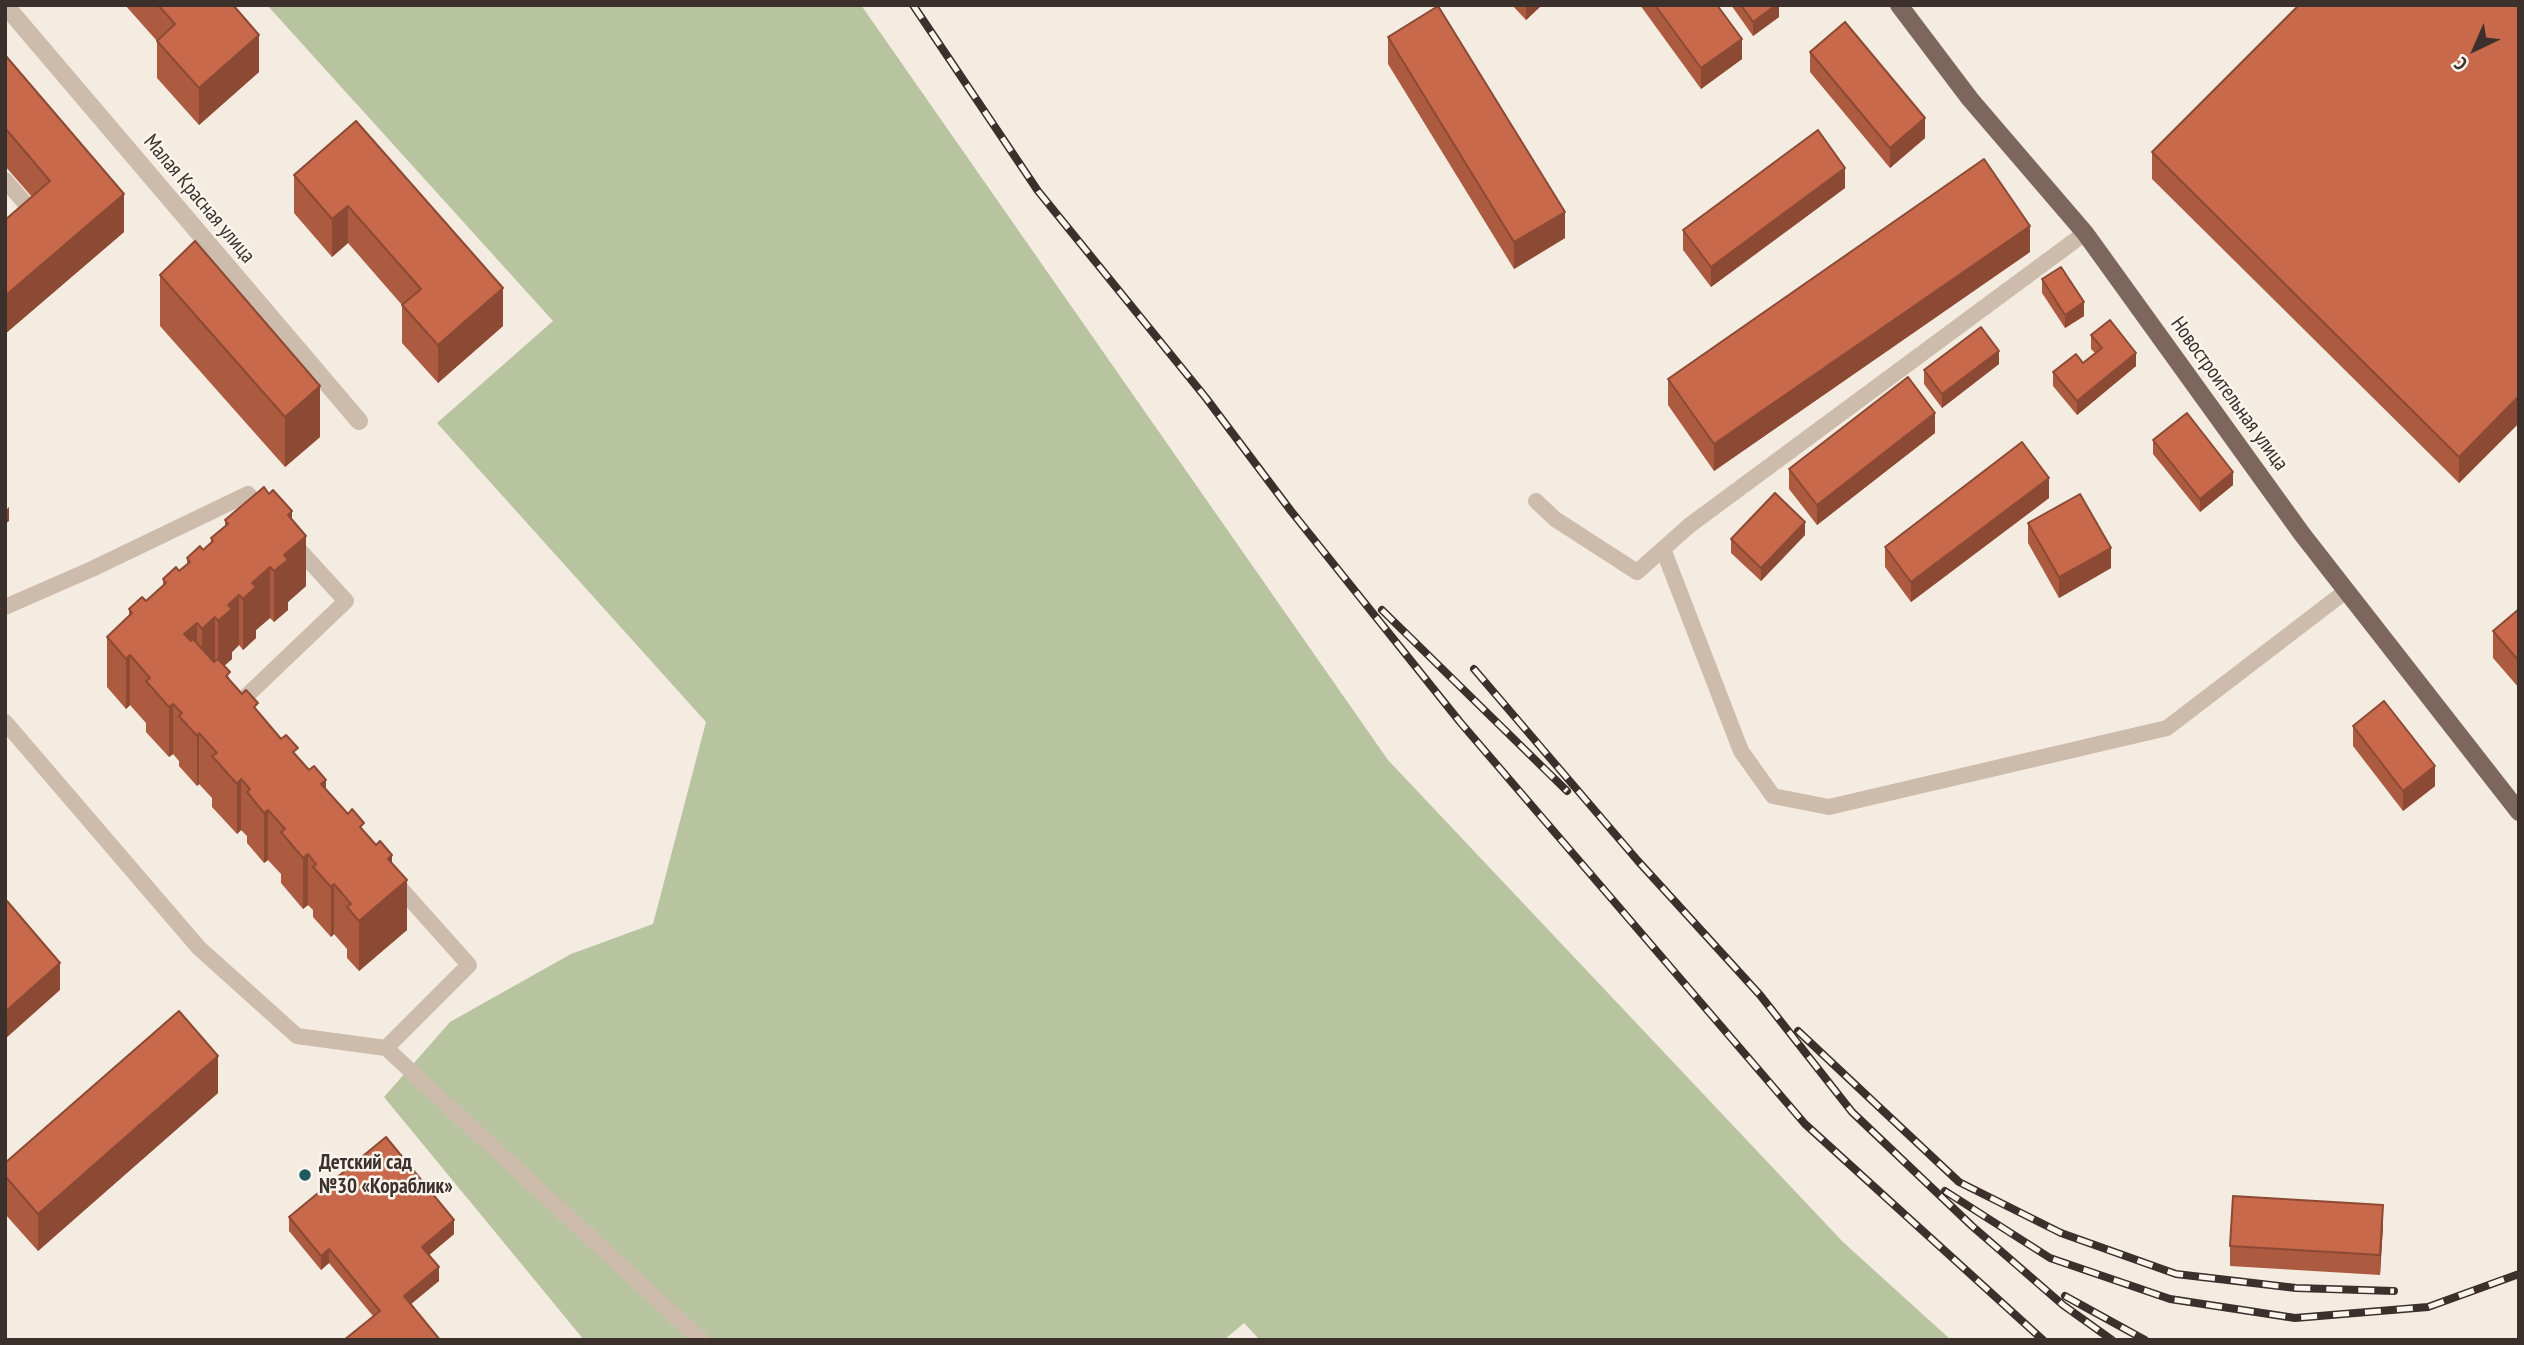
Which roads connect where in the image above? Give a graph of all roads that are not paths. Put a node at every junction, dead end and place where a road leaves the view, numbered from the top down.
1 (5, 5) edge
2 (1899, 5) edge
3 (5, 180) edge
4 (2085, 233) junction
5 (5, 246) edge
6 (359, 421) dead end
7 (1536, 501) dead end
8 (1663, 549) junction
9 (2347, 591) junction
10 (5, 607) edge
11 (5, 722) edge
12 (255, 726) edge
13 (2519, 812) edge
14 (386, 871) edge
15 (386, 1048) junction
16 (701, 1340) edge

1 - 6 street, Малая Красная улица
2 - 4 main road, Новостроительная улица
3 - 5 lane
4 - 8 lane
4 - 9 main road, Новостроительная улица
7 - 8 lane
8 - 9 lane
9 - 13 main road, Новостроительная улица
10 - 12 lane
11 - 15 lane
14 - 15 lane
15 - 16 lane

